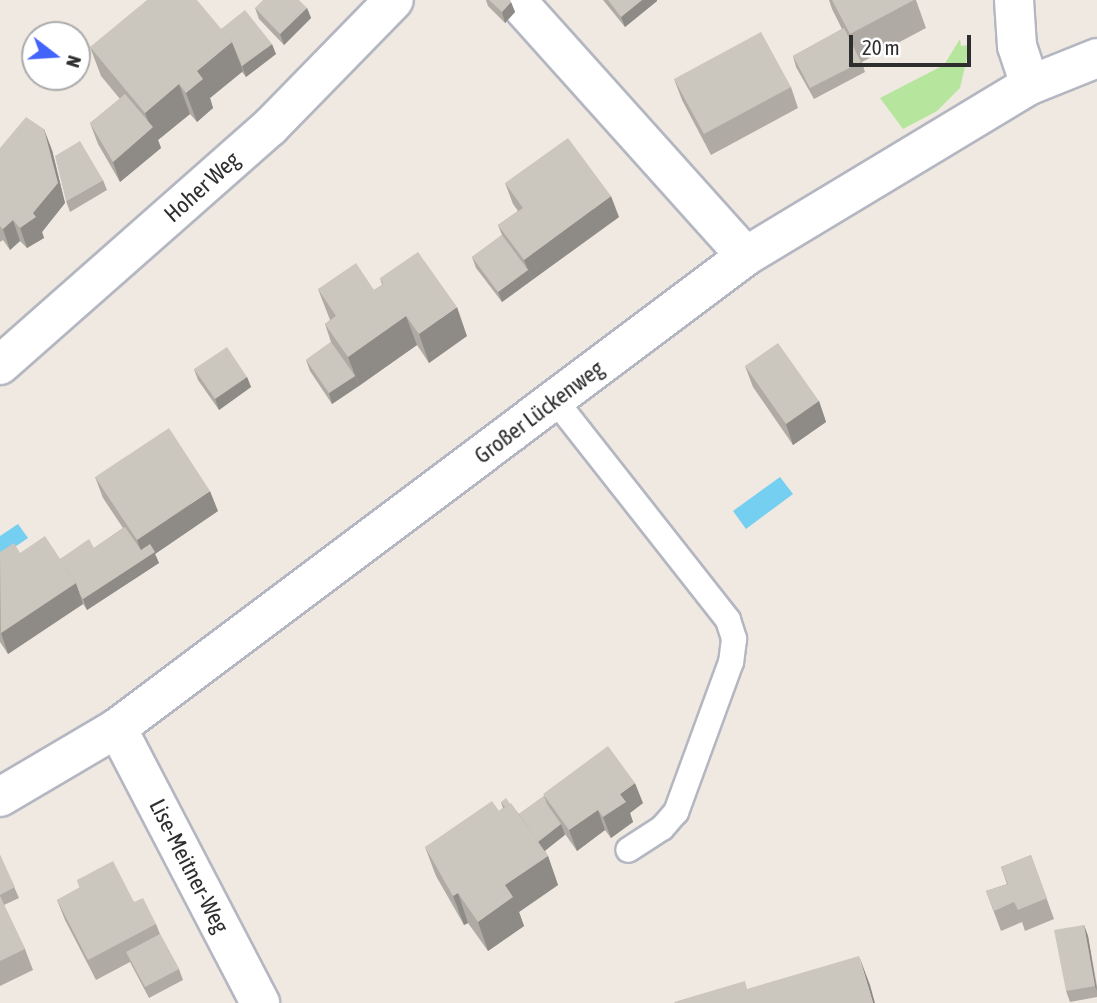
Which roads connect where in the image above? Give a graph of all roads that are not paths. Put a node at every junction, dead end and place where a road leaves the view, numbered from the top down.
1 (394, 0) edge
2 (516, 0) edge
3 (1014, 0) edge
4 (1097, 58) edge
5 (1030, 85) junction
6 (746, 256) junction
7 (0, 365) edge
8 (555, 400) junction
9 (117, 728) junction
10 (0, 797) edge
11 (628, 850) dead end
12 (260, 1003) edge

1 - 7 street, Hoher Weg
2 - 6 street
3 - 5 street
4 - 5 street, Großer Lückenweg
5 - 6 street, Großer Lückenweg
6 - 8 street, Großer Lückenweg
8 - 9 street, Großer Lückenweg
8 - 11 lane
9 - 10 street, Großer Lückenweg
9 - 12 street, Lise-Meitner-Weg

